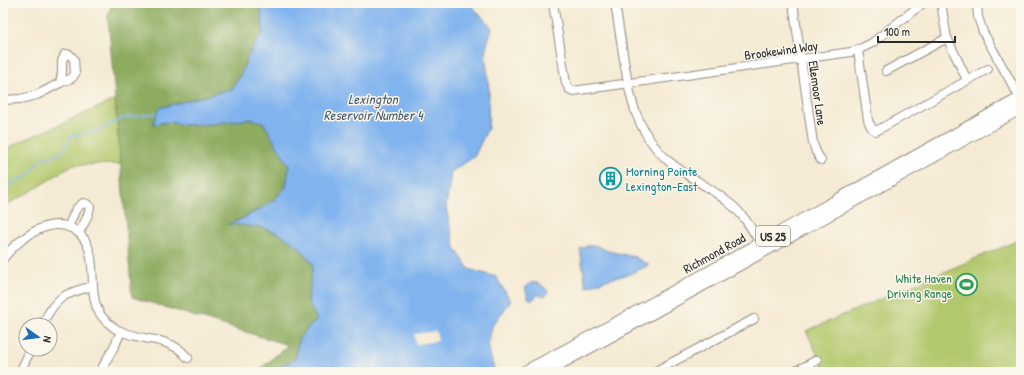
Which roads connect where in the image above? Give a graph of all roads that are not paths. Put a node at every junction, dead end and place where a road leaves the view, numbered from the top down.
1 (554, 3) edge
2 (615, 3) edge
3 (793, 3) edge
4 (923, 3) edge
5 (941, 3) edge
6 (976, 3) edge
7 (947, 38) junction
8 (858, 50) junction
9 (801, 59) junction
10 (988, 69) dead end
11 (886, 71) dead end
12 (967, 80) junction
13 (60, 83) dead end
14 (628, 83) junction
15 (1021, 99) edge
16 (3, 100) edge
17 (1021, 108) edge
18 (821, 160) dead end
19 (68, 227) junction
20 (79, 233) junction
21 (763, 247) junction
22 (3, 259) edge
23 (93, 286) junction
24 (45, 317) edge
25 (754, 319) dead end
26 (121, 331) junction
27 (27, 357) edge
28 (188, 358) dead end
29 (818, 360) dead end
30 (529, 371) edge
31 (20, 372) edge
32 (100, 372) edge
33 (544, 372) edge
34 (654, 372) edge
35 (794, 372) edge

1 - 14 street, Brookewind Way
2 - 14 street
3 - 9 street, Ellemoor Lane
4 - 8 street, Brookewind Way
5 - 7 street
6 - 15 street
7 - 11 street
7 - 12 street
8 - 9 street, Brookewind Way
8 - 12 street
9 - 14 street, Brookewind Way
9 - 18 street, Ellemoor Lane
10 - 12 street
13 - 16 street
14 - 21 street
15 - 21 highway, Richmond Road / US 25
17 - 21 highway, Richmond Road / US 25
19 - 20 street
19 - 20 street
19 - 22 street
20 - 23 street
21 - 30 highway, Richmond Road / US 25
21 - 33 highway, Richmond Road / US 25
23 - 24 street
23 - 26 street
25 - 34 street
26 - 28 street
26 - 32 street
27 - 31 street
29 - 35 street

